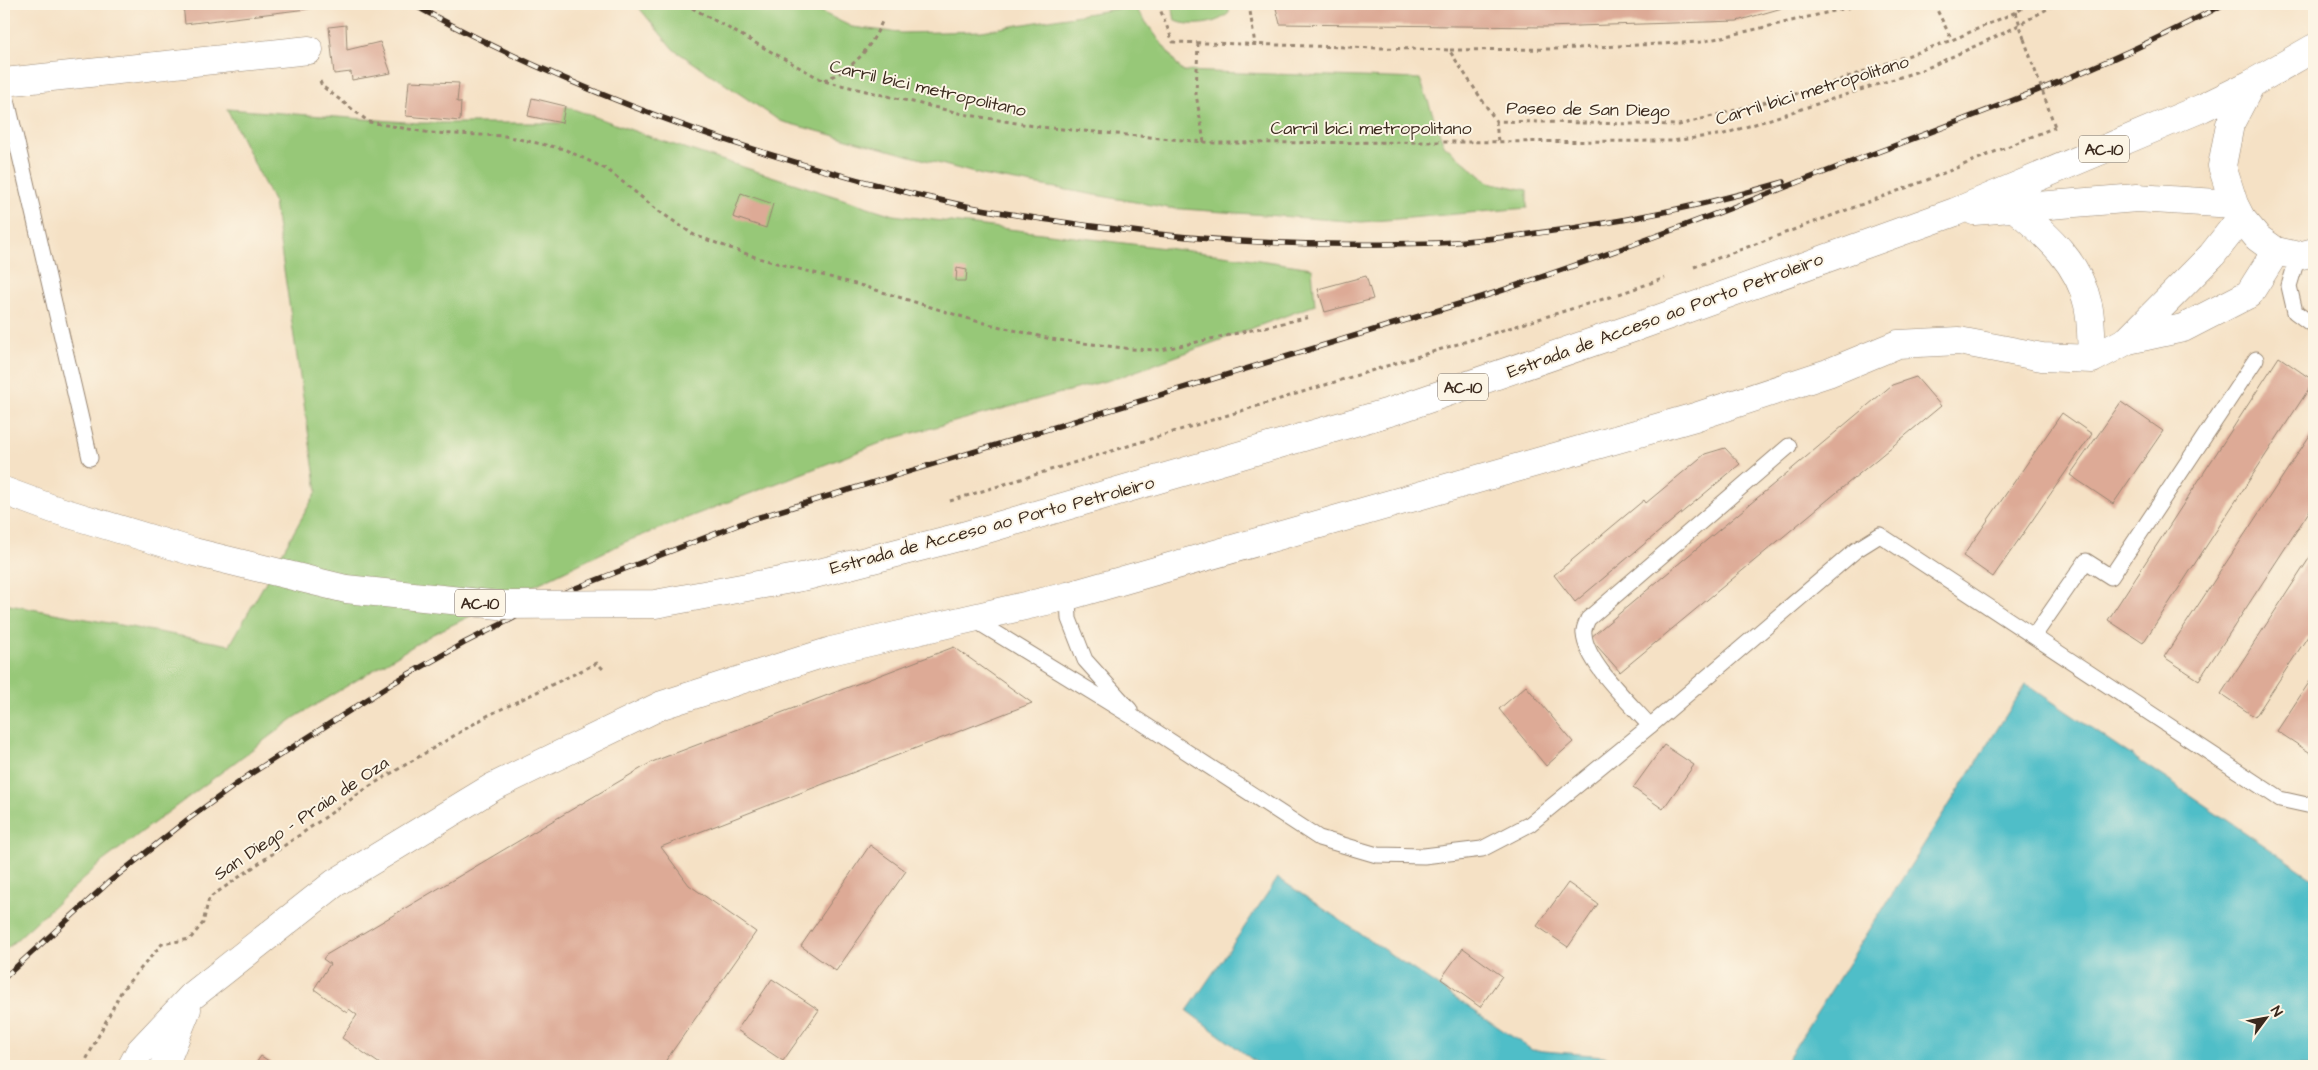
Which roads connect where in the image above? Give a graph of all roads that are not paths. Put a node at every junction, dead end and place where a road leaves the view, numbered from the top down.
1 (2314, 48) edge
2 (309, 50) road end
3 (4, 82) edge
4 (2251, 84) junction
5 (4, 87) edge
6 (2016, 209) junction
7 (2237, 211) junction
8 (1955, 212) junction
9 (2296, 253) edge
10 (2314, 326) edge
11 (2128, 340) junction
12 (2092, 359) junction
13 (2256, 360) dead end
14 (1789, 446) dead end
15 (90, 458) dead end
16 (4, 491) edge
17 (1068, 596) junction
18 (972, 618) junction
19 (2034, 636) junction
20 (1141, 722) junction
21 (1650, 726) junction
22 (2314, 802) edge
23 (192, 996) junction
24 (132, 1066) edge
25 (164, 1066) edge

1 - 4 street, Estrada de Acceso ao Porto Petroleiro / AC-10
2 - 3 street
4 - 7 street
4 - 8 street, Estrada de Acceso ao Porto Petroleiro / AC-10
5 - 15 lane
6 - 7 street, Estrada de Acceso ao Porto Petroleiro / AC-10
6 - 8 street, Estrada de Acceso ao Porto Petroleiro / AC-10
6 - 12 street
7 - 9 street
7 - 11 street
8 - 16 street, Estrada de Acceso ao Porto Petroleiro / AC-10, bridge
9 - 10 lane
9 - 11 street
11 - 12 street
12 - 17 street
13 - 19 lane
14 - 21 lane
17 - 18 street
17 - 20 lane
18 - 20 lane
18 - 23 street
19 - 21 lane
19 - 22 lane
20 - 21 lane
23 - 24 street
23 - 25 street

